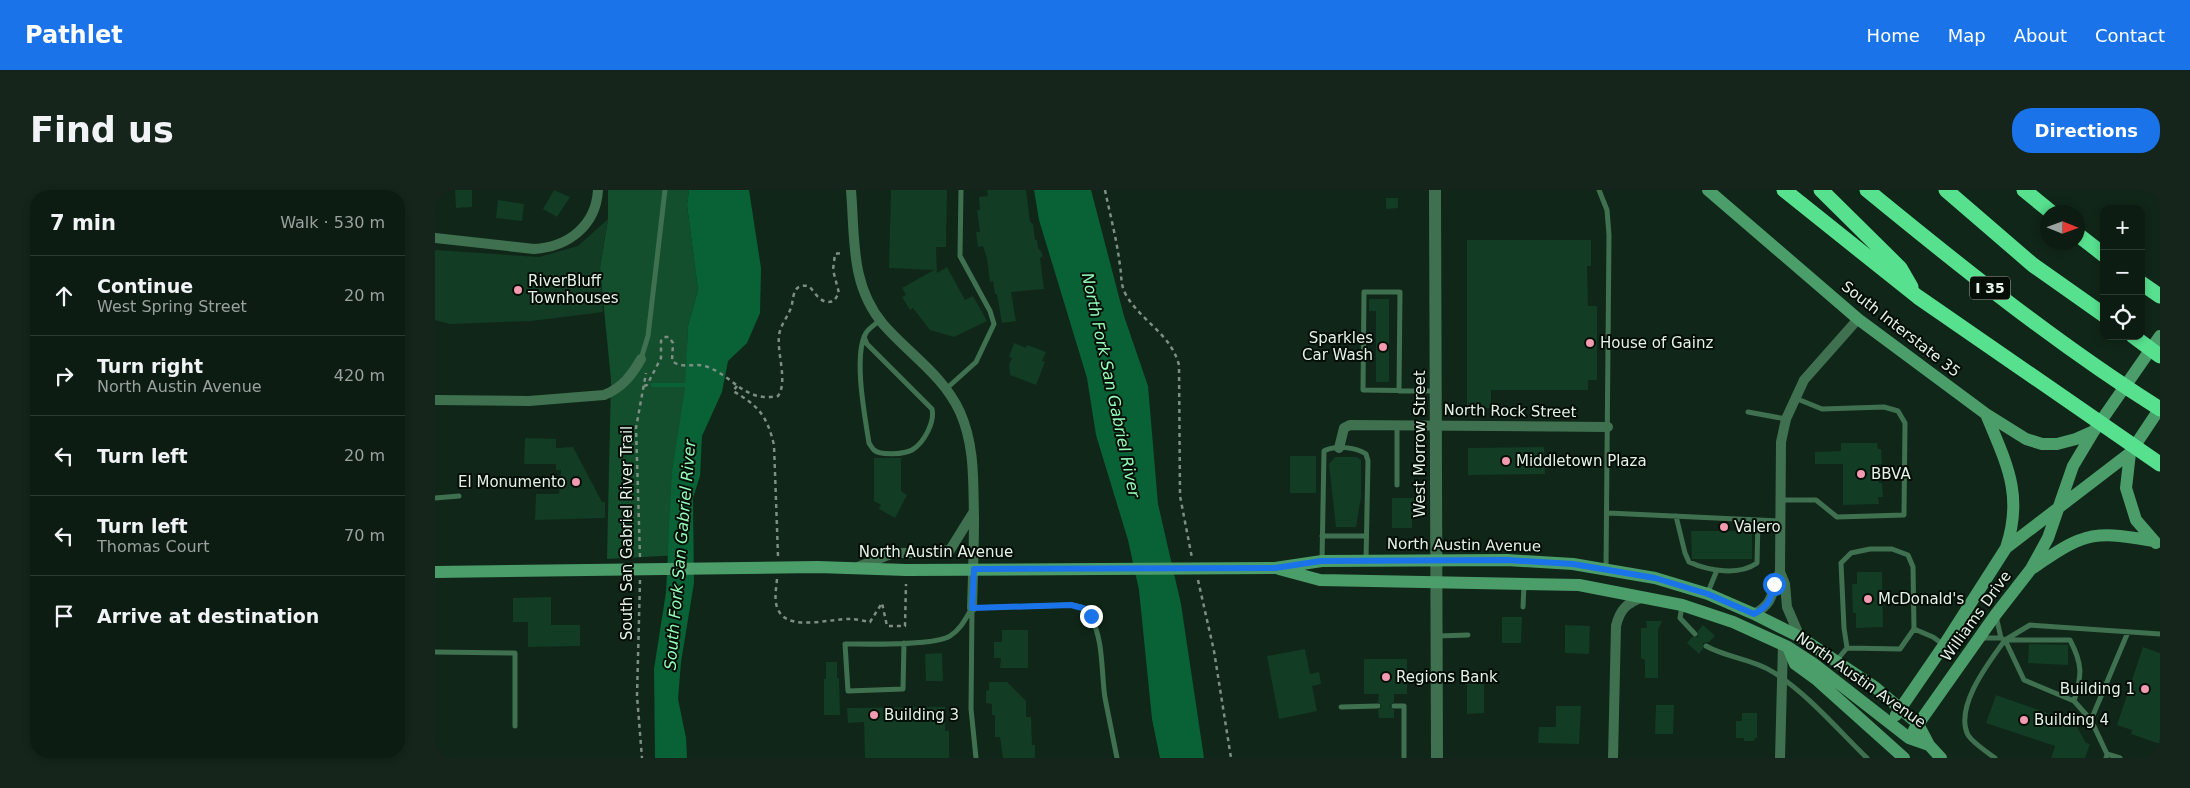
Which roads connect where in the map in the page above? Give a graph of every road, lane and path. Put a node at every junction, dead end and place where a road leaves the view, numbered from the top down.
1 (597, 190) edge
2 (665, 190) edge
3 (851, 190) edge
4 (855, 190) edge
5 (961, 190) edge
6 (1105, 190) edge
7 (1435, 190) edge
8 (1599, 190) edge
9 (1708, 190) edge
10 (1783, 190) edge
11 (1821, 190) edge
12 (1867, 190) edge
13 (1946, 190) edge
14 (2024, 190) edge
15 (2042, 205) edge
16 (852, 207) junction
17 (435, 238) edge
18 (2085, 240) edge
19 (2100, 252) edge
20 (841, 253) dead end
21 (2145, 286) edge
22 (2160, 296) edge
23 (1918, 297) junction
24 (2100, 313) edge
25 (1859, 319) junction
26 (881, 320) junction
27 (2160, 336) edge
28 (864, 337) junction
29 (2138, 340) edge
30 (2160, 356) edge
31 (644, 362) junction
32 (644, 386) junction
33 (737, 386) junction
34 (946, 389) junction
35 (1399, 391) junction
36 (1436, 391) junction
37 (1795, 398) junction
38 (435, 400) edge
39 (2160, 409) edge
40 (1748, 412) dead end
41 (1986, 414) junction
42 (1786, 419) junction
43 (1397, 425) junction
44 (1436, 425) junction
45 (1607, 427) junction
46 (2094, 431) junction
47 (1339, 448) junction
48 (2129, 453) junction
49 (2160, 464) edge
50 (1397, 485) dead end
51 (459, 496) dead end
52 (435, 498) edge
53 (1781, 500) junction
54 (2058, 507) junction
55 (973, 512) junction
56 (1608, 513) junction
57 (1676, 516) junction
58 (1758, 521) junction
59 (1781, 521) junction
60 (1322, 536) junction
61 (1366, 536) junction
62 (2156, 543) edge
63 (2006, 548) junction
64 (640, 559) dead end
65 (1193, 560) dead end
66 (1436, 560) junction
67 (1321, 561) junction
68 (1366, 561) junction
69 (778, 562) dead end
70 (1275, 568) junction
71 (851, 569) junction
72 (974, 569) junction
73 (1606, 569) junction
74 (2031, 569) junction
75 (1717, 570) junction
76 (435, 572) edge
77 (1780, 572) junction
78 (1197, 576) dead end
79 (777, 578) dead end
80 (640, 579) dead end
81 (1437, 582) junction
82 (1524, 583) junction
83 (906, 584) dead end
84 (1708, 594) junction
85 (1644, 597) junction
86 (1682, 605) junction
87 (1523, 607) dead end
88 (972, 608) junction
89 (1754, 614) junction
90 (1996, 614) junction
91 (1915, 629) junction
92 (2129, 632) junction
93 (1695, 634) dead end
94 (2160, 634) edge
95 (1469, 635) dead end
96 (1437, 636) junction
97 (1800, 637) junction
98 (1979, 638) junction
99 (2003, 639) junction
100 (903, 644) junction
101 (1944, 645) junction
102 (1706, 646) dead end
103 (1785, 646) junction
104 (1847, 648) junction
105 (435, 652) edge
106 (1836, 661) junction
107 (1782, 679) junction
108 (2075, 701) junction
109 (1378, 706) dead end
110 (1394, 706) dead end
111 (1341, 707) dead end
112 (1901, 709) junction
113 (2091, 720) junction
114 (1890, 724) junction
115 (1919, 724) junction
116 (515, 726) dead end
117 (1909, 738) junction
118 (1929, 746) junction
119 (2106, 756) edge
120 (1405, 757) edge
121 (642, 758) edge
122 (976, 758) edge
123 (1117, 758) edge
124 (1231, 758) edge
125 (1437, 758) edge
126 (1613, 758) edge
127 (1781, 758) edge
128 (1867, 758) edge
129 (1904, 758) edge
130 (1941, 758) edge
131 (1995, 758) edge
132 (2120, 758) edge

1 - 17 street
2 - 31 lane
3 - 16 street
4 - 16 street
5 - 34 lane
6 - 65 path
7 - 36 street, West Morrow Street
8 - 45 lane
9 - 25 main road, South Interstate 35
10 - 23 highway
11 - 23 highway
12 - 39 highway, I 35
13 - 24 highway
14 - 15 highway
16 - 26 street
18 - 19 highway
20 - 33 path
21 - 22 highway
23 - 49 highway
25 - 37 street
25 - 41 main road, South Interstate 35
26 - 28 lane
26 - 34 street
27 - 46 main road, Williams Drive
28 - 28 lane
29 - 30 highway
31 - 32 path, South San Gabriel River Trail
31 - 38 street
32 - 33 path
32 - 64 path, South San Gabriel River Trail
33 - 69 path
34 - 55 street
35 - 35 lane
35 - 36 lane
36 - 44 street, West Morrow Street
37 - 42 street
37 - 53 lane
39 - 48 main road, Williams Drive
40 - 42 lane
41 - 46 main road, South Interstate 35
41 - 63 main road
42 - 53 street
43 - 44 street, North Rock Street
43 - 47 street, North Rock Street
43 - 50 lane
44 - 45 street, North Rock Street
44 - 66 street, West Morrow Street
45 - 56 lane
46 - 54 main road, Williams Drive
47 - 60 lane
47 - 61 lane
48 - 54 main road, Williams Drive
48 - 62 main road
51 - 52 lane
53 - 59 street
54 - 63 main road, Williams Drive
54 - 74 main road, Williams Drive
55 - 71 street
55 - 72 street
56 - 57 lane
56 - 73 lane
57 - 58 lane
57 - 75 lane
58 - 59 lane
58 - 75 lane
59 - 77 street
60 - 61 lane
60 - 67 lane
61 - 68 lane
62 - 74 main road
63 - 101 main road, Williams Drive
66 - 68 main road, North Austin Avenue
66 - 73 main road, North Austin Avenue
66 - 81 street, West Morrow Street
67 - 68 main road, North Austin Avenue
67 - 70 main road, North Austin Avenue
70 - 72 main road, North Austin Avenue
70 - 81 main road, North Austin Avenue
71 - 72 main road, North Austin Avenue
71 - 76 main road, North Austin Avenue
72 - 88 street
73 - 84 main road, North Austin Avenue
74 - 90 main road, Williams Drive
75 - 84 lane
77 - 89 street
77 - 97 street
78 - 124 path
79 - 83 path
80 - 121 path, South San Gabriel River Trail
81 - 82 main road, North Austin Avenue
81 - 96 street, West Morrow Street
82 - 85 main road, North Austin Avenue
82 - 87 lane
84 - 89 main road, North Austin Avenue
85 - 86 main road, North Austin Avenue
85 - 126 street
86 - 93 lane
86 - 103 main road, North Austin Avenue
88 - 100 lane
88 - 122 lane
88 - 123 lane
89 - 97 main road, North Austin Avenue
90 - 98 main road, Williams Drive
90 - 99 lane
91 - 101 lane
91 - 104 lane
91 - 104 lane
92 - 94 lane
92 - 99 lane
92 - 113 lane
95 - 96 lane
96 - 125 street, West Morrow Street
97 - 106 main road, North Austin Avenue
98 - 99 lane
98 - 115 main road, Williams Drive
99 - 108 lane
99 - 108 lane
99 - 131 lane
100 - 100 lane
101 - 112 main road, Williams Drive
102 - 107 lane
103 - 107 street
103 - 114 main road, North Austin Avenue
103 - 129 main road
104 - 106 lane
105 - 116 lane
106 - 112 main road, North Austin Avenue
107 - 127 street
107 - 128 lane
108 - 113 lane
109 - 111 lane
110 - 120 lane
112 - 114 main road, Williams Drive
112 - 115 main road, North Austin Avenue
113 - 119 lane
114 - 117 main road, North Austin Avenue
115 - 117 main road, Williams Drive
115 - 118 main road, North Austin Avenue
117 - 118 main road, North Austin Avenue
118 - 130 main road, North Austin Avenue
119 - 132 lane

